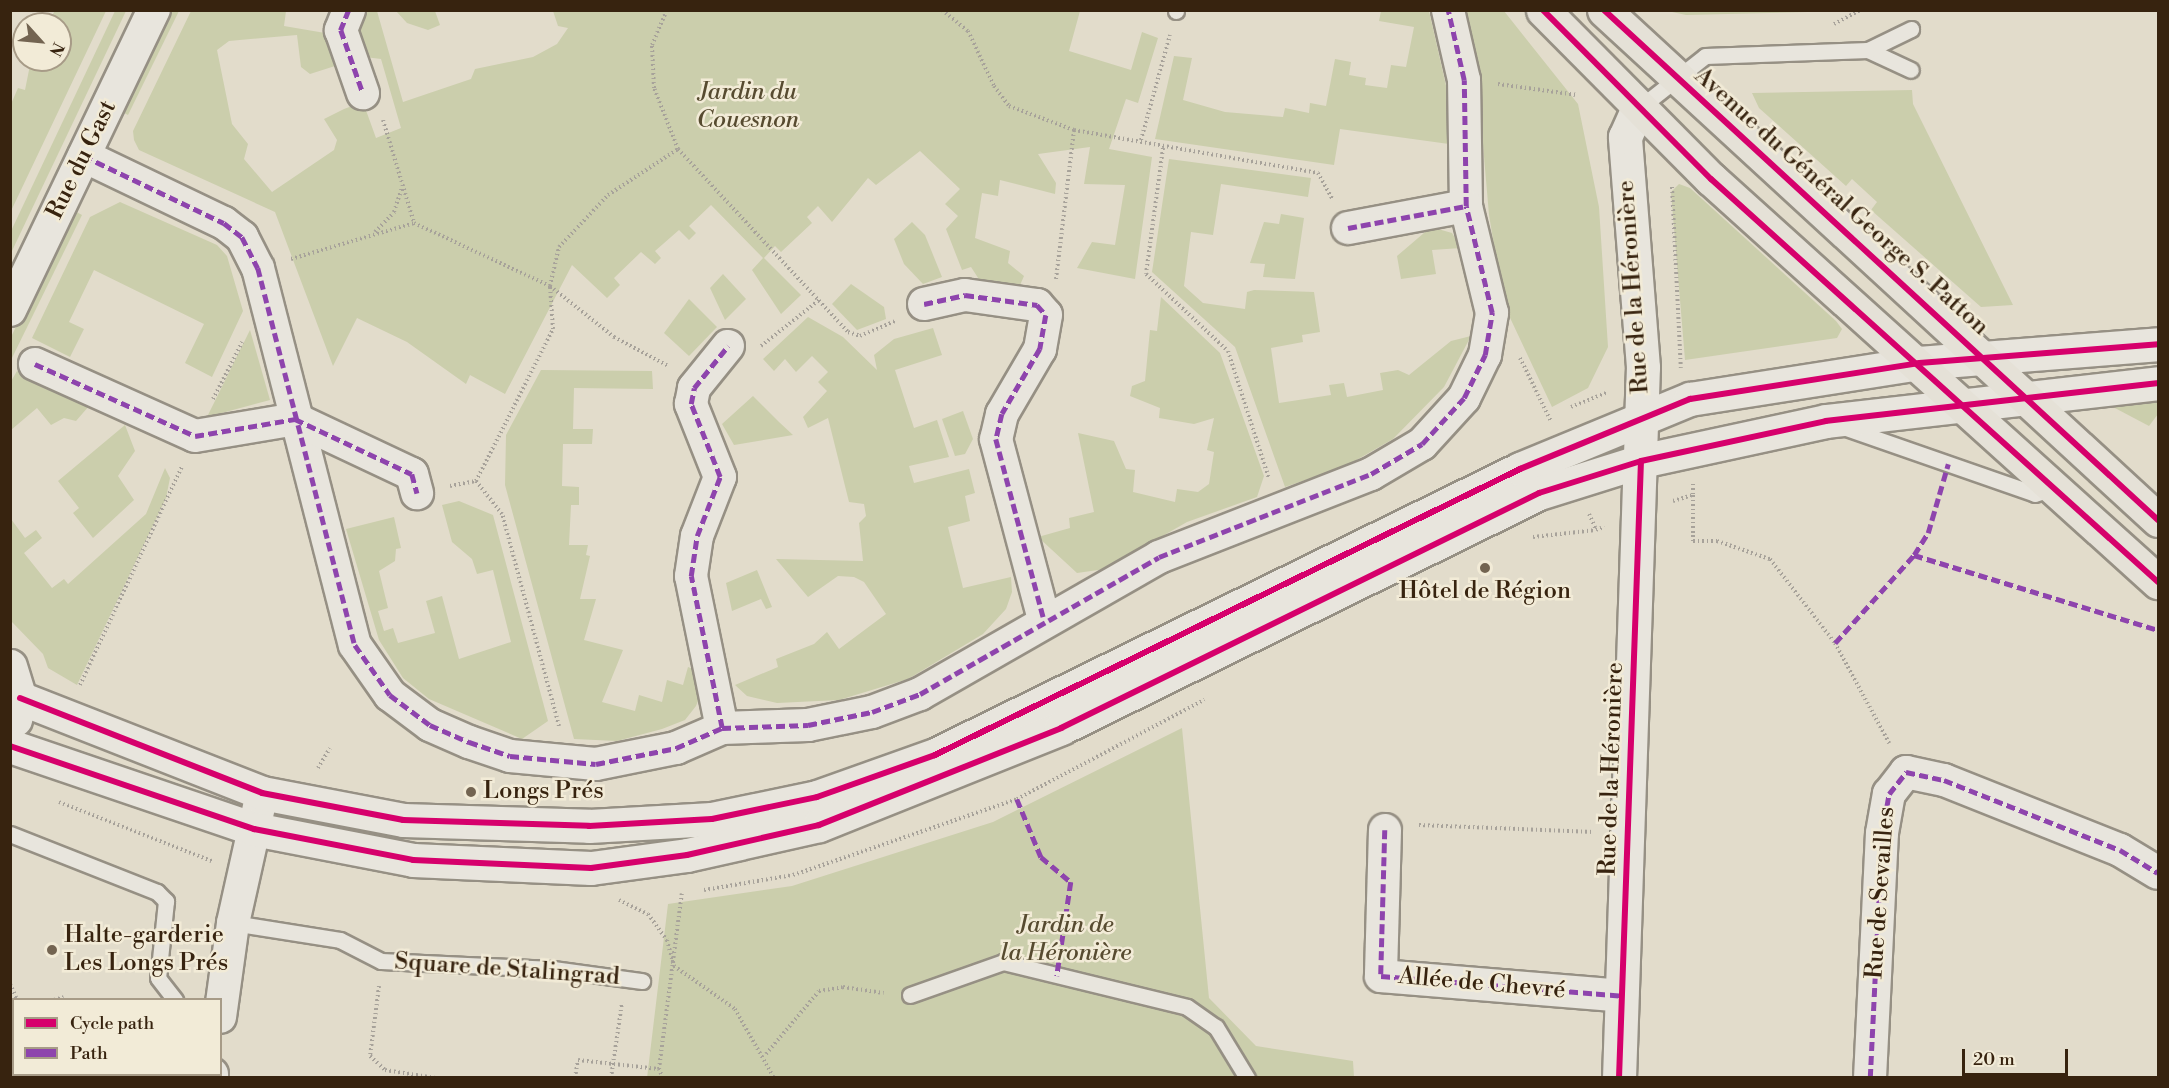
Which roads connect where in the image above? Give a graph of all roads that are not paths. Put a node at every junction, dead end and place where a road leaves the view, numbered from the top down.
1 (154, 10) edge
2 (349, 10) edge
3 (1448, 10) edge
4 (1544, 10) edge
5 (1604, 10) edge
6 (1911, 29) dead end
7 (1868, 50) junction
8 (1911, 70) dead end
9 (1676, 76) junction
10 (363, 93) road end
11 (1637, 110) junction
12 (84, 156) junction
13 (1466, 206) junction
14 (1348, 228) road end
15 (924, 304) road end
16 (10, 310) edge
17 (2158, 344) edge
18 (728, 346) dead end
19 (1982, 356) junction
20 (1919, 363) junction
21 (35, 364) dead end
22 (2158, 383) edge
23 (2026, 400) junction
24 (1966, 406) junction
25 (1641, 415) junction
26 (295, 418) junction
27 (1826, 421) junction
28 (1641, 461) junction
29 (2056, 487) junction
30 (417, 493) dead end
31 (2158, 520) edge
32 (2158, 582) edge
33 (1044, 620) junction
34 (10, 666) edge
35 (15, 712) edge
36 (722, 728) junction
37 (10, 746) edge
38 (262, 794) junction
39 (254, 829) junction
40 (1385, 830) road end
41 (10, 834) edge
42 (2158, 873) edge
43 (233, 923) junction
44 (642, 981) dead end
45 (910, 995) road end
46 (1622, 996) junction
47 (174, 998) edge
48 (222, 1003) edge
49 (1247, 1077) edge
50 (1619, 1077) edge
51 (1870, 1077) edge

1 - 12 street, Rue du Gast
2 - 10 street
3 - 13 street
4 - 11 main road
5 - 9 main road, Avenue du Général George S. Patton
6 - 7 lane
7 - 8 lane
7 - 9 lane
9 - 11 lane
9 - 19 main road, Avenue du Général George S. Patton
11 - 20 main road
11 - 25 street, Rue de la Héronière
12 - 16 street, Rue du Gast
12 - 26 street
13 - 14 street
13 - 33 street
15 - 33 street
17 - 19 street
18 - 36 street
19 - 20 street
19 - 23 main road, Avenue du Général George S. Patton
20 - 24 main road
20 - 25 street
21 - 26 street
22 - 23 street
23 - 24 street
23 - 31 main road, Avenue du Général George S. Patton
24 - 27 street
24 - 29 main road
25 - 28 street, Rue de la Héronière
25 - 38 street
26 - 30 street
26 - 36 street
27 - 28 street
27 - 29 lane
28 - 39 street
28 - 46 street, Rue de la Héronière
29 - 32 main road
33 - 36 street
34 - 35 street
35 - 38 street
37 - 39 street
38 - 39 street
39 - 43 street
40 - 46 street, Allée de Chevré
41 - 47 lane
42 - 51 street, Rue de Sevailles
43 - 44 lane, Square de Stalingrad
43 - 48 street
45 - 49 lane
46 - 50 street, Rue de la Héronière

